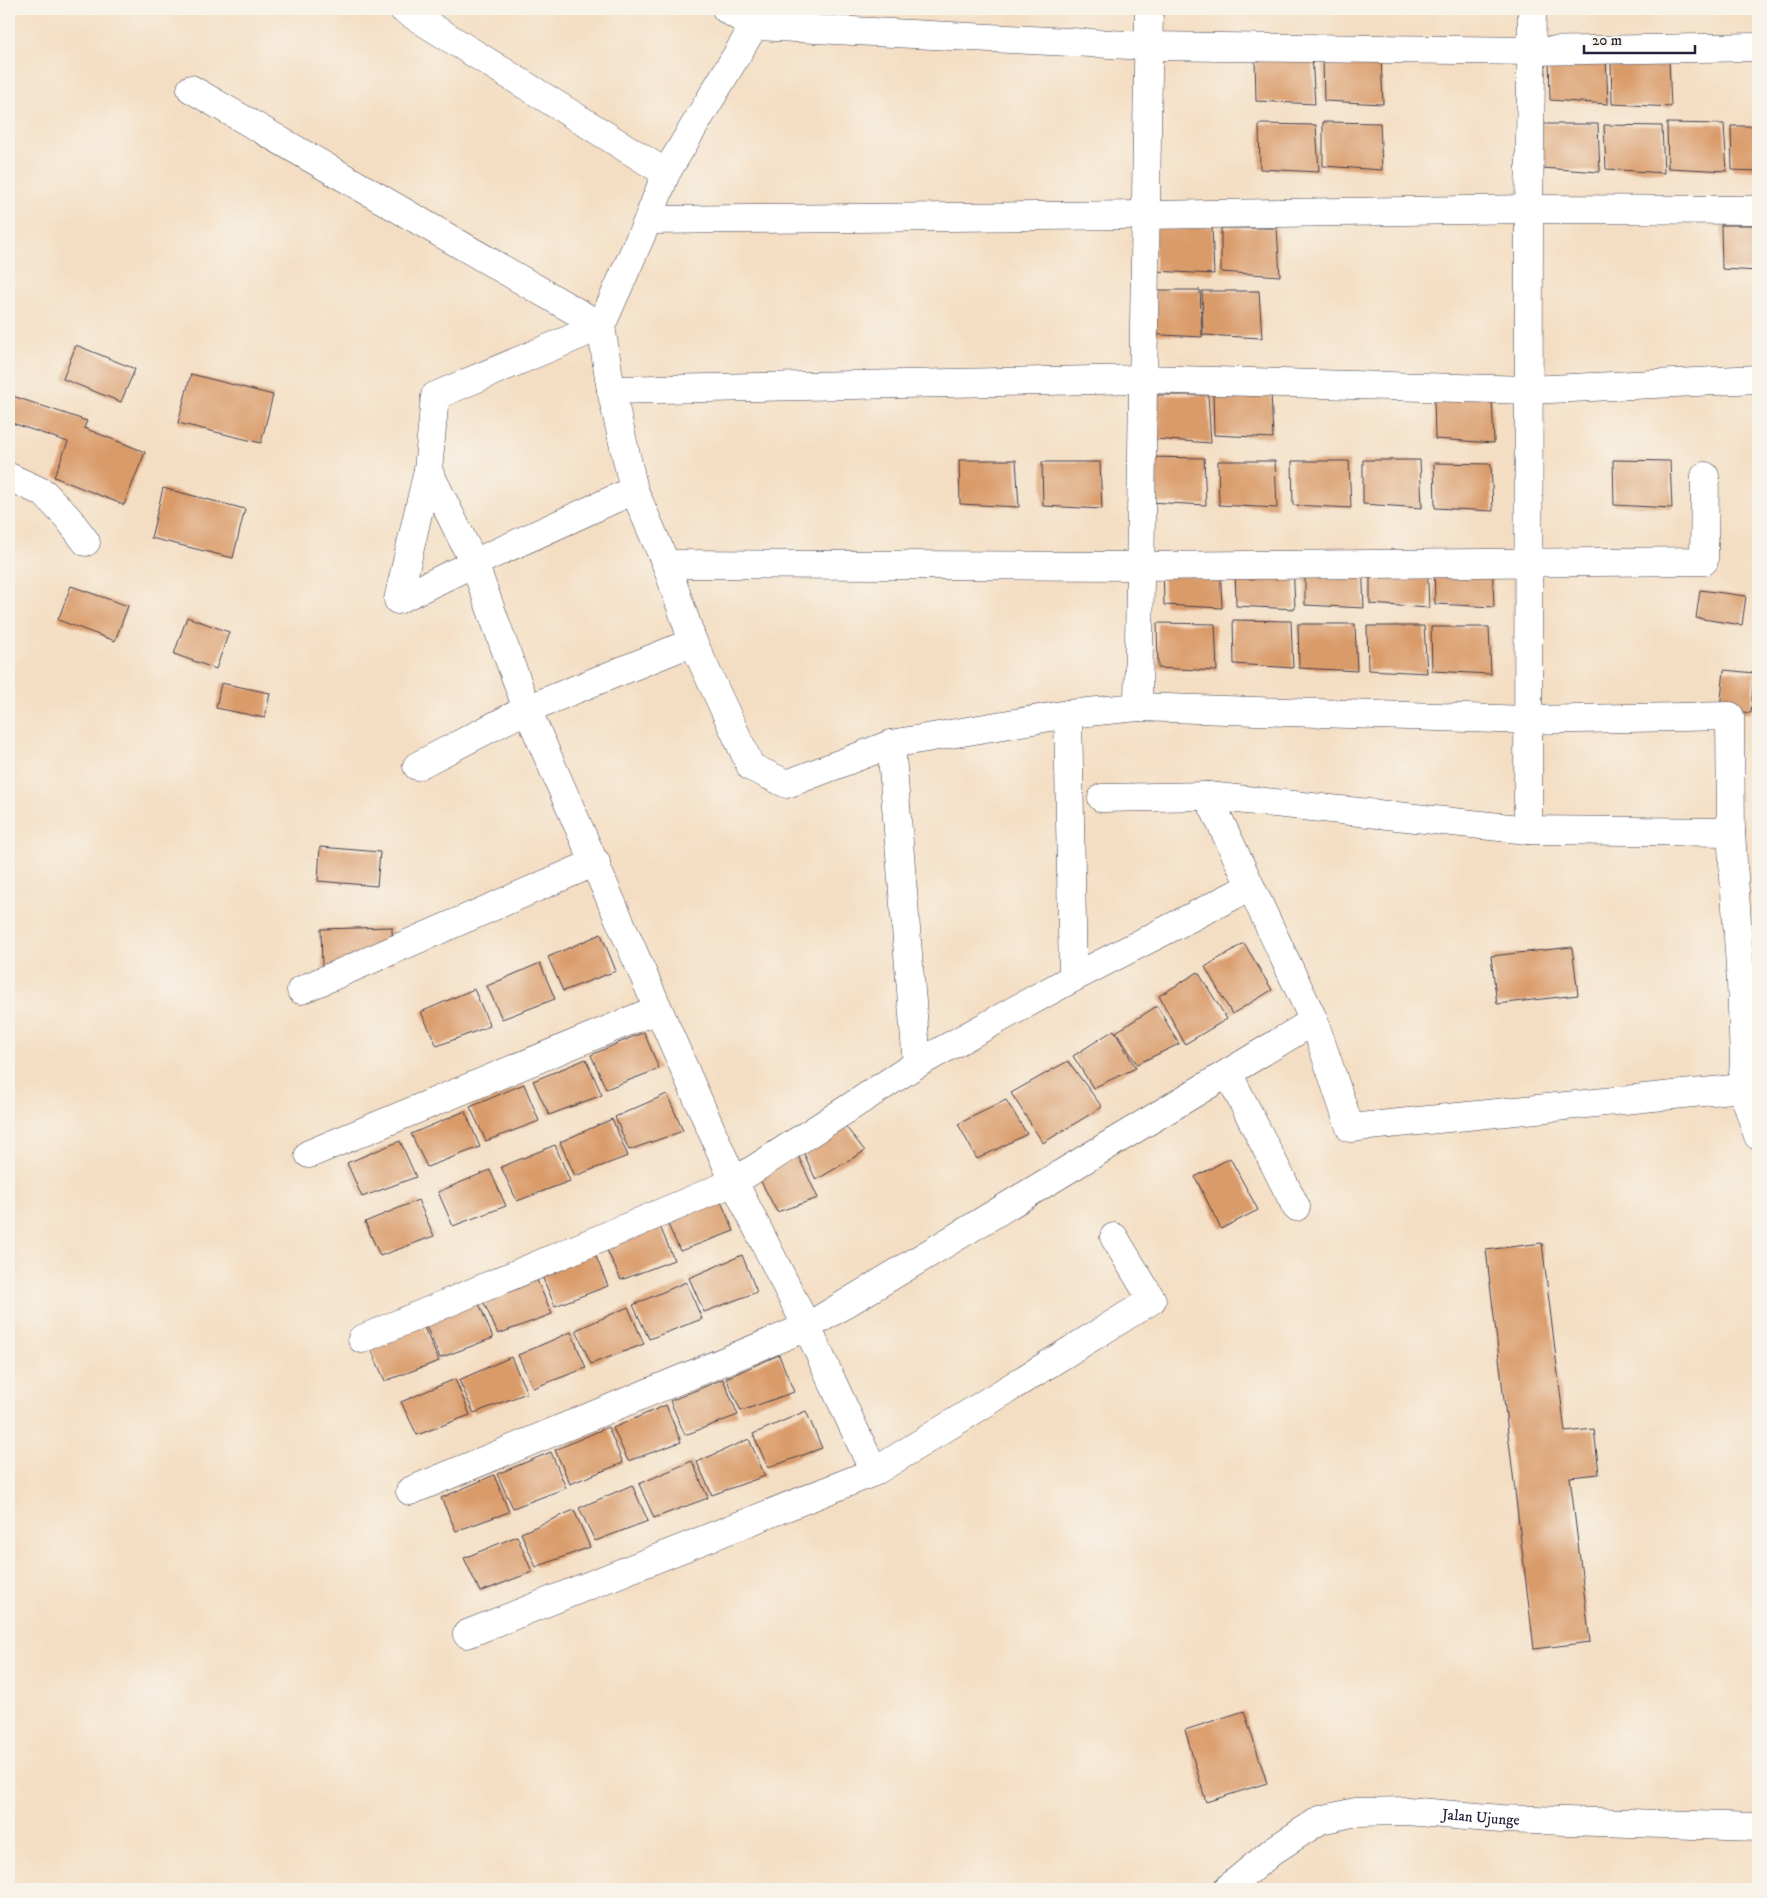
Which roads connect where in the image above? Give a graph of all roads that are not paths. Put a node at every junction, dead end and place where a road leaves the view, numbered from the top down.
1 (403, 9) edge
2 (726, 9) edge
3 (1149, 9) edge
4 (1532, 9) edge
5 (754, 26) junction
6 (1149, 46) junction
7 (1758, 46) edge
8 (1532, 51) junction
9 (191, 89) dead end
10 (666, 173) junction
11 (1529, 209) junction
12 (1758, 210) edge
13 (1146, 215) junction
14 (648, 220) junction
15 (601, 326) junction
16 (1143, 379) junction
17 (1758, 379) edge
18 (611, 390) junction
19 (1529, 390) junction
20 (428, 470) junction
21 (1705, 476) dead end
22 (9, 477) edge
23 (634, 490) junction
24 (86, 542) dead end
25 (1528, 561) junction
26 (474, 563) junction
27 (666, 564) junction
28 (1141, 566) junction
29 (693, 642) junction
30 (1138, 707) junction
31 (527, 709) junction
32 (1068, 714) junction
33 (1528, 720) junction
34 (891, 744) junction
35 (417, 766) dead end
36 (1208, 796) junction
37 (1102, 798) dead end
38 (1528, 830) junction
39 (1731, 832) junction
40 (596, 862) junction
41 (1250, 887) junction
42 (1073, 978) junction
43 (301, 990) dead end
44 (658, 1009) junction
45 (1314, 1021) junction
46 (917, 1064) junction
47 (1228, 1074) junction
48 (1742, 1088) junction
49 (1758, 1136) edge
50 (308, 1154) dead end
51 (734, 1182) junction
52 (1296, 1207) dead end
53 (1114, 1237) dead end
54 (807, 1327) junction
55 (362, 1339) dead end
56 (874, 1472) junction
57 (410, 1491) dead end
58 (467, 1634) dead end
59 (1758, 1827) edge
60 (1227, 1889) edge

1 - 10 street
2 - 5 street
3 - 6 street
4 - 8 street
5 - 6 street
5 - 10 street
6 - 8 street
6 - 13 street
7 - 8 street
8 - 11 street
9 - 15 street
10 - 14 street
11 - 12 street
11 - 13 street
11 - 19 street
13 - 14 street
13 - 16 street
14 - 15 street
15 - 18 street
15 - 20 street
16 - 18 street
16 - 19 street
16 - 28 street
17 - 19 street
18 - 23 street
19 - 25 street
20 - 26 street
20 - 26 street
21 - 25 street
22 - 24 street
23 - 26 street
23 - 27 street
25 - 28 street
25 - 33 street
26 - 31 street
27 - 28 street
27 - 29 street
28 - 30 street
29 - 31 street
29 - 34 street
30 - 32 street
30 - 33 street
31 - 35 street
31 - 40 street
32 - 34 street
32 - 42 street
33 - 38 street
33 - 39 street
34 - 46 street
36 - 37 street
36 - 38 street
36 - 41 street
38 - 39 street
39 - 48 street
40 - 43 street
40 - 44 street
41 - 42 street
41 - 45 street
42 - 46 street
44 - 50 street
44 - 51 street
45 - 47 street
45 - 48 street
46 - 51 street
47 - 52 street
47 - 54 street
48 - 49 street
51 - 54 street
51 - 55 street
53 - 56 street
54 - 56 street
54 - 57 street
56 - 58 street
59 - 60 street, Jalan Ujunge

